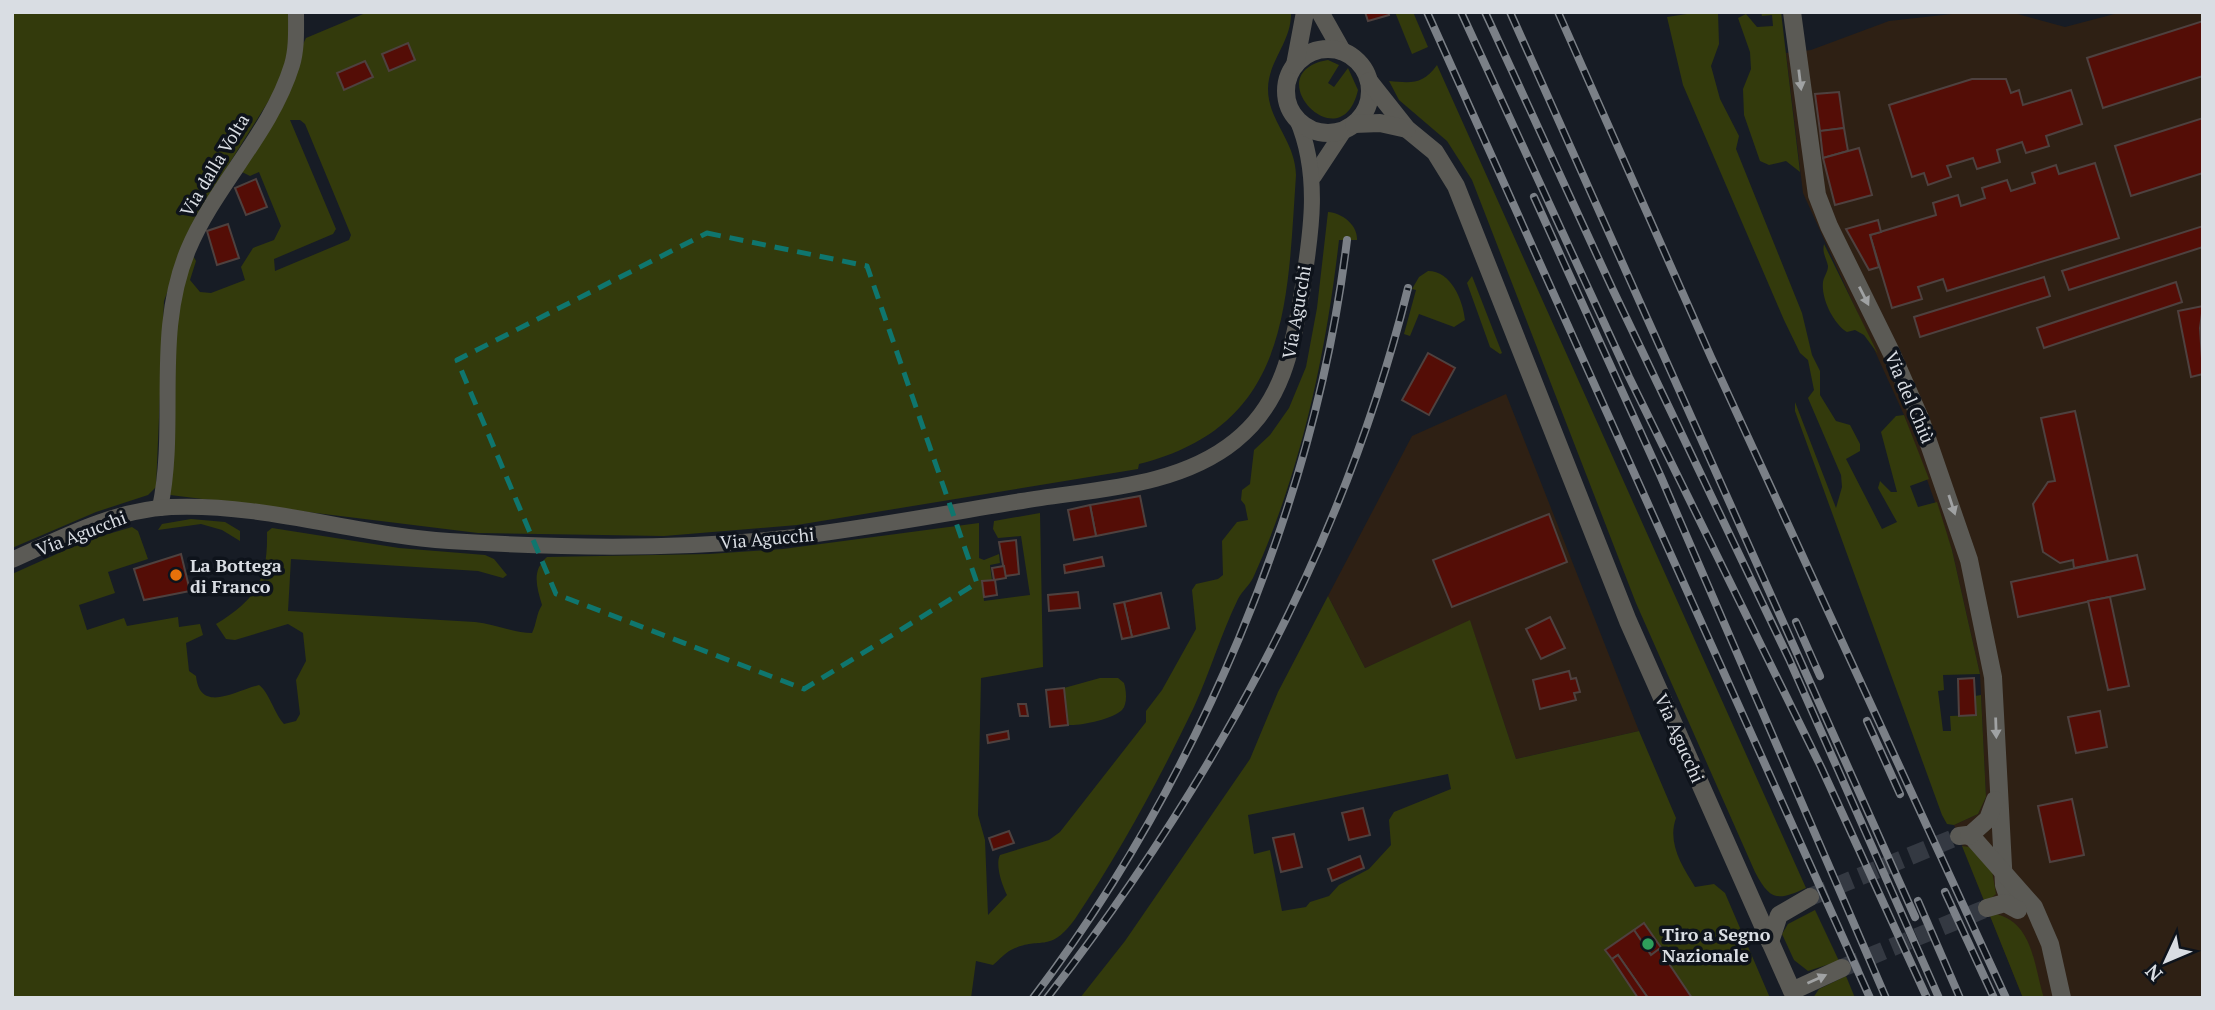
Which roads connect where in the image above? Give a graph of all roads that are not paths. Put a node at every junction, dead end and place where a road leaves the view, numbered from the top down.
1 (296, 12) edge
2 (1305, 12) edge
3 (1320, 12) edge
4 (1791, 12) edge
5 (1342, 51) junction
6 (1295, 65) junction
7 (1369, 81) junction
8 (1297, 119) junction
9 (1349, 127) junction
10 (1407, 129) junction
11 (1314, 176) junction
12 (160, 508) junction
13 (12, 560) edge
14 (1997, 790) junction
15 (2003, 870) junction
16 (1748, 892) junction
17 (1810, 897) tunnel mouth
18 (2011, 905) junction
19 (1987, 908) tunnel mouth
20 (1785, 909) junction
21 (2046, 935) junction
22 (1770, 942) junction
23 (1842, 968) tunnel mouth
24 (1793, 994) edge
25 (2062, 998) edge

1 - 12 street, Via dalla Volta
2 - 6 street
3 - 5 street
4 -> 14 street, Via del Chiù
5 - 6 street
5 - 7 street
6 - 8 street
7 - 9 street
7 - 10 street, Via Agucchi
8 - 9 street
8 - 11 street, Via Agucchi
9 - 10 street, Via Agucchi
9 - 11 street, Via Agucchi
10 - 16 street, Via Agucchi
11 - 12 street, Via Agucchi
12 - 13 street, Via Agucchi
14 - 15 street, Via del Chiù
14 - 15 street, Via del Chiù
15 - 18 street
15 - 21 street
16 - 20 street
16 - 22 street, Via Agucchi
17 - 20 street
18 - 19 street
18 - 21 street
20 - 22 street
21 - 25 street
22 - 24 street, Via Agucchi
24 -> 23 street, Via Agucchi

